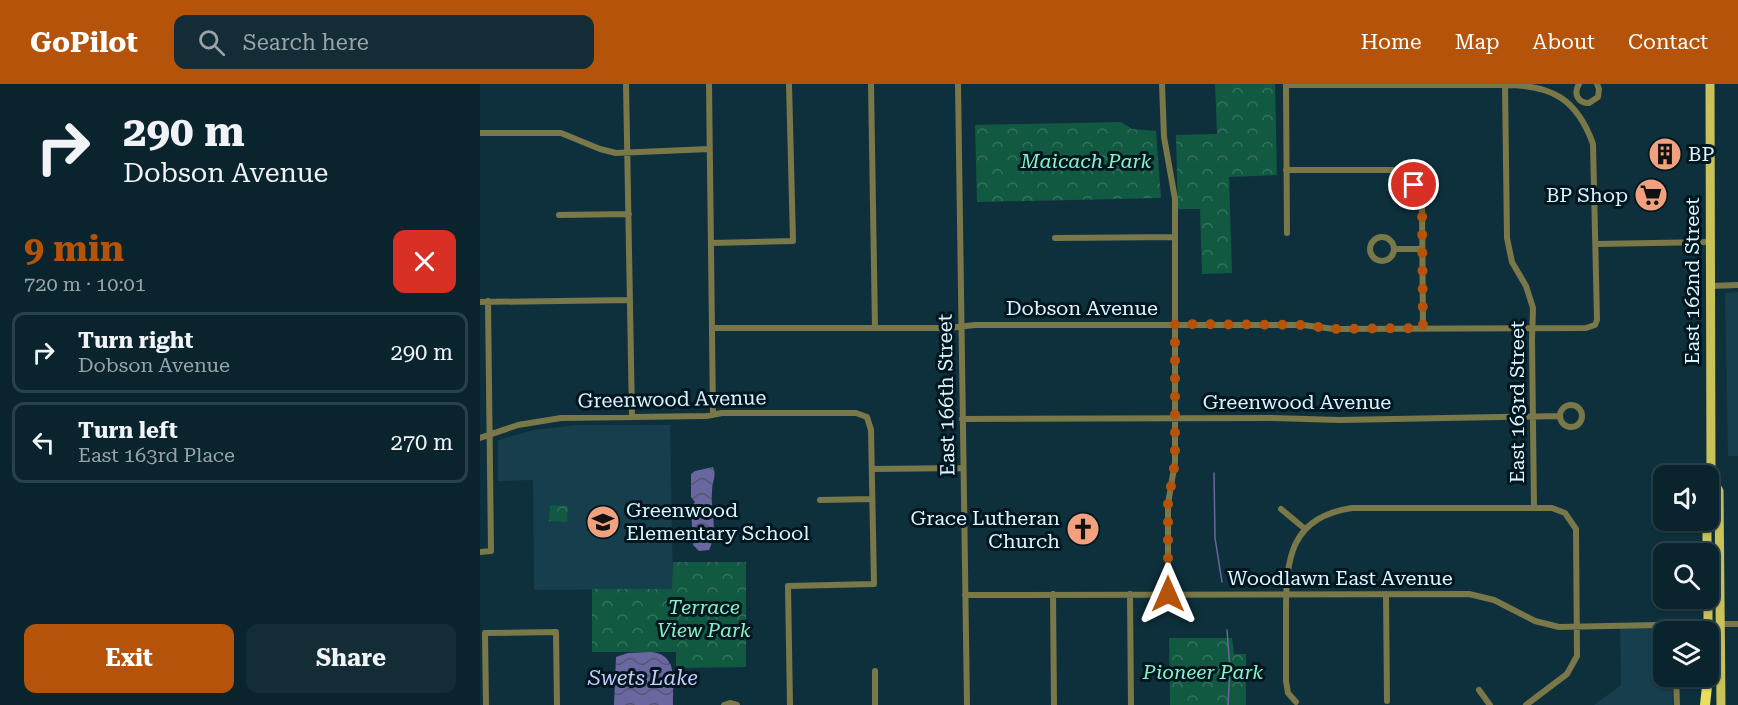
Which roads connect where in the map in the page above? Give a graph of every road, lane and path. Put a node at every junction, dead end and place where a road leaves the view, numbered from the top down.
1 (626, 84) edge
2 (709, 84) edge
3 (789, 84) edge
4 (872, 84) edge
5 (958, 84) edge
6 (1162, 84) edge
7 (1411, 84) edge
8 (1579, 84) edge
9 (1597, 84) edge
10 (1710, 84) edge
11 (1286, 85) edge
12 (1505, 85) edge
13 (1551, 88) edge
14 (1579, 99) junction
15 (1573, 106) junction
16 (480, 133) edge
17 (709, 149) junction
18 (627, 153) junction
19 (1286, 170) junction
20 (628, 214) junction
21 (559, 215) dead end
22 (1287, 233) dead end
23 (1175, 237) junction
24 (1055, 238) dead end
25 (1709, 242) junction
26 (711, 243) junction
27 (1597, 244) junction
28 (1394, 249) junction
29 (1422, 249) junction
30 (1738, 285) edge
31 (1710, 286) junction
32 (630, 300) junction
33 (488, 301) junction
34 (480, 302) edge
35 (1175, 324) junction
36 (961, 327) junction
37 (712, 328) junction
38 (875, 328) junction
39 (1423, 328) junction
40 (1533, 328) junction
41 (713, 415) junction
42 (632, 416) junction
43 (1533, 417) junction
44 (1560, 417) dead end
45 (1175, 418) junction
46 (962, 419) junction
47 (489, 434) junction
48 (480, 438) edge
49 (1710, 465) edge
50 (963, 468) junction
51 (872, 469) junction
52 (1719, 491) edge
53 (872, 499) junction
54 (820, 500) dead end
55 (1534, 508) junction
56 (1281, 509) dead end
57 (1305, 529) junction
58 (480, 552) edge
59 (1053, 594) junction
60 (1130, 594) junction
61 (1168, 594) junction
62 (1286, 594) junction
63 (1386, 594) junction
64 (965, 595) junction
65 (1722, 624) junction
66 (1738, 624) edge
67 (1719, 625) edge
68 (1578, 627) junction
69 (1653, 628) edge
70 (875, 671) dead end
71 (1676, 687) edge
72 (1707, 687) edge
73 (1479, 690) dead end
74 (483, 697) edge
75 (1387, 701) dead end
76 (1296, 702) dead end
77 (486, 705) edge
78 (557, 705) edge
79 (724, 705) edge
80 (736, 705) edge
81 (790, 705) edge
82 (875, 705) edge
83 (967, 705) edge
84 (1054, 705) edge
85 (1131, 705) edge
86 (1490, 705) edge
87 (1526, 705) edge
88 (1677, 705) edge
89 (1706, 705) edge
90 (1721, 705) edge

1 - 18 street
2 - 17 street
3 - 26 street
4 - 38 street
5 - 36 street, East 166th Street
6 - 23 street
7 - 11 street
7 - 12 street
8 - 14 street
9 - 14 street
10 - 25 main road, East 162nd Street
11 - 19 street
12 - 13 street
12 - 40 street, East 163rd Street
13 - 15 street
14 - 15 street
15 - 27 street
16 - 18 street
17 - 18 street
17 - 26 street
18 - 20 street
19 - 22 street
19 - 29 street
20 - 21 street
20 - 32 street
23 - 24 street
23 - 35 street
25 - 27 street
25 - 31 main road, East 162nd Street
26 - 37 street
27 - 40 street, Dobson Avenue
28 - 28 street
28 - 29 street
29 - 39 street
30 - 31 street
31 - 49 main road, East 162nd Street
32 - 33 street
32 - 42 street
33 - 34 street
33 - 47 street
35 - 36 street, Dobson Avenue
35 - 39 street, Dobson Avenue
35 - 45 street
36 - 38 street, Dobson Avenue
36 - 46 street, East 166th Street
37 - 38 street, Dobson Avenue
37 - 41 street
39 - 40 street, Dobson Avenue
40 - 43 street, East 163rd Street
41 - 42 street, Greenwood Avenue
41 - 51 street, Greenwood Avenue
42 - 47 street, Greenwood Avenue
43 - 44 street, Greenwood Avenue
43 - 45 street, Greenwood Avenue
43 - 55 street, East 163rd Street
45 - 46 street, Greenwood Avenue
45 - 61 street
46 - 50 street, East 166th Street
47 - 48 street, Greenwood Avenue
47 - 58 street
50 - 51 street
50 - 64 street, East 166th Street
51 - 53 street
52 - 65 main road, East 162nd Street
53 - 54 street
53 - 81 street
55 - 57 street
55 - 68 street
56 - 57 street
57 - 62 street
59 - 60 street, Woodlawn East Avenue
59 - 64 street, Woodlawn East Avenue
59 - 84 street
60 - 61 street, Woodlawn East Avenue
60 - 85 street
61 - 62 street, Woodlawn East Avenue
62 - 63 street, Woodlawn East Avenue
62 - 76 street
63 - 68 street, Woodlawn East Avenue
63 - 75 street
64 - 83 street, East 166th Street
65 - 66 street
65 - 67 main road
65 - 90 main road, East 162nd Street
68 - 69 street, Woodlawn East Avenue
68 - 87 street
70 - 82 street
71 - 88 street
72 - 89 highway
73 - 86 street
74 - 77 street
74 - 78 street
79 - 80 street

